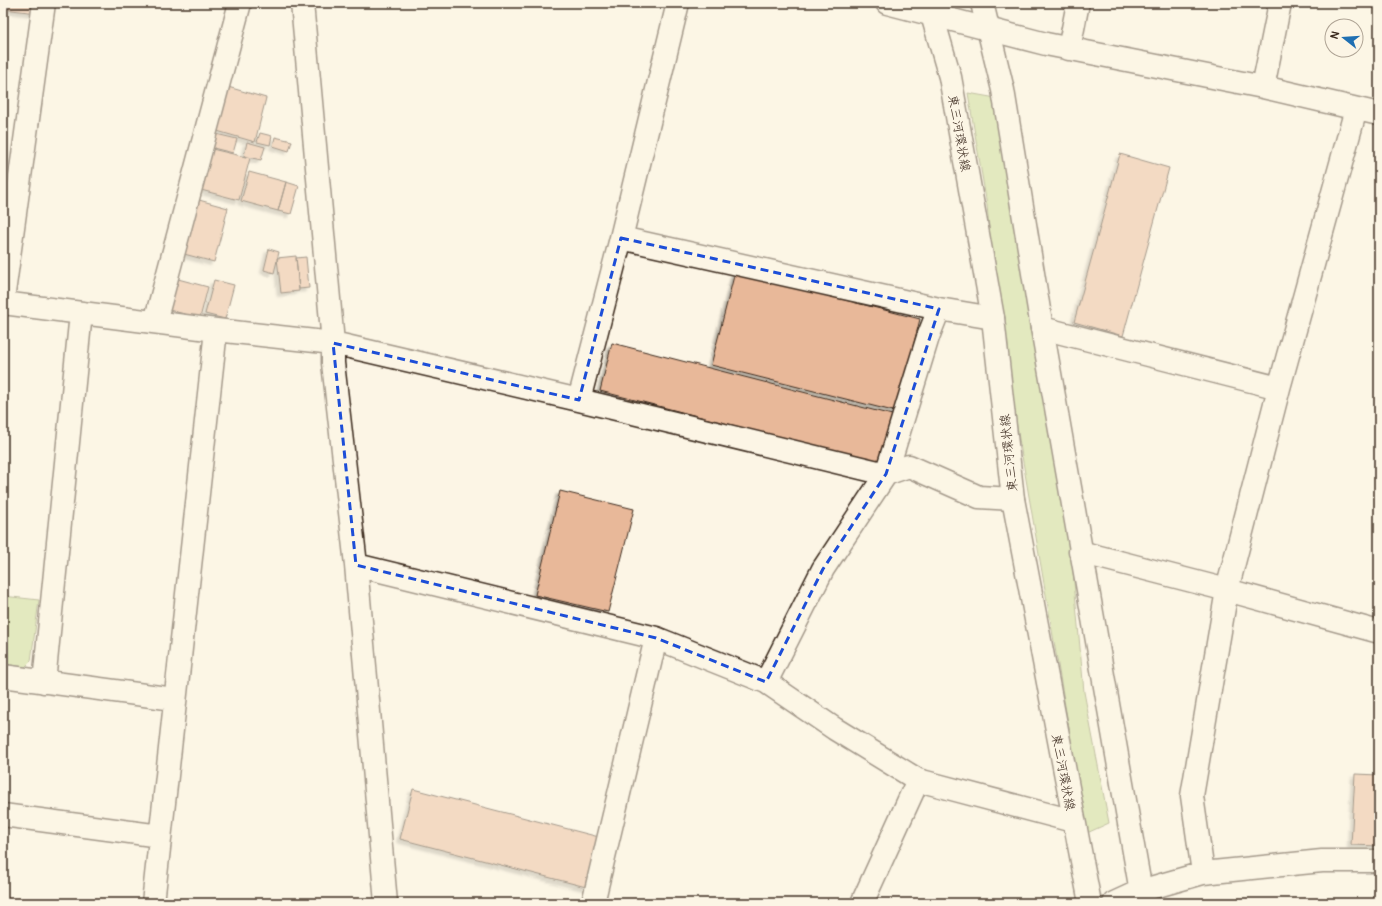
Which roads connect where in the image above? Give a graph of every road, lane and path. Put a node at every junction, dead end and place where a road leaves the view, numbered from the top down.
1 (44, 3) edge
2 (240, 3) edge
3 (302, 3) edge
4 (678, 3) edge
5 (887, 3) edge
6 (982, 3) edge
7 (1078, 3) edge
8 (1280, 3) edge
9 (931, 9) edge
10 (990, 29) junction
11 (1069, 49) junction
12 (1263, 87) junction
13 (1356, 109) junction
14 (1379, 114) edge
15 (621, 238) junction
16 (3, 302) edge
17 (939, 309) junction
18 (81, 313) junction
19 (993, 318) junction
20 (155, 322) junction
21 (1042, 328) junction
22 (216, 330) junction
23 (333, 343) junction
24 (1279, 388) junction
25 (579, 400) junction
26 (886, 474) junction
27 (1013, 499) junction
28 (1080, 552) junction
29 (356, 565) junction
30 (1226, 590) junction
31 (1379, 632) edge
32 (656, 638) junction
33 (3, 676) edge
34 (44, 682) junction
35 (766, 682) junction
36 (174, 699) junction
37 (918, 780) junction
38 (3, 815) edge
39 (1073, 821) junction
40 (160, 836) junction
41 (1379, 861) edge
42 (1203, 873) junction
43 (1141, 897) edge
44 (153, 903) edge
45 (386, 903) edge
46 (593, 903) edge
47 (862, 903) edge
48 (1090, 903) edge
49 (1114, 903) edge

1 - 16 street
2 - 20 street
3 - 23 street
4 - 15 street
5 - 9 street
6 - 10 street
7 - 11 street
8 - 12 street
9 - 10 street
9 - 19 street, 東三河環状線
10 - 11 street
10 - 21 street
11 - 12 street
12 - 13 street
13 - 14 street
13 - 24 street
15 - 17 street
15 - 25 street
16 - 18 street
17 - 19 street
17 - 26 street
18 - 20 street
18 - 34 street
19 - 27 street, 東三河環状線
20 - 22 street
21 - 24 street
21 - 28 street
22 - 23 street
22 - 36 street
23 - 25 street
23 - 29 street
24 - 30 street
25 - 26 street
26 - 27 street
26 - 35 street
27 - 39 street, 東三河環状線
28 - 30 street
28 - 43 street
29 - 32 street
29 - 45 street
30 - 31 street
30 - 42 street
32 - 35 street
32 - 46 street
33 - 34 street
34 - 36 street
35 - 37 street
36 - 40 street
37 - 39 street
37 - 47 street
38 - 40 street
39 - 48 street, 東三河環状線
40 - 44 street
41 - 42 street
42 - 43 street
43 - 49 street

